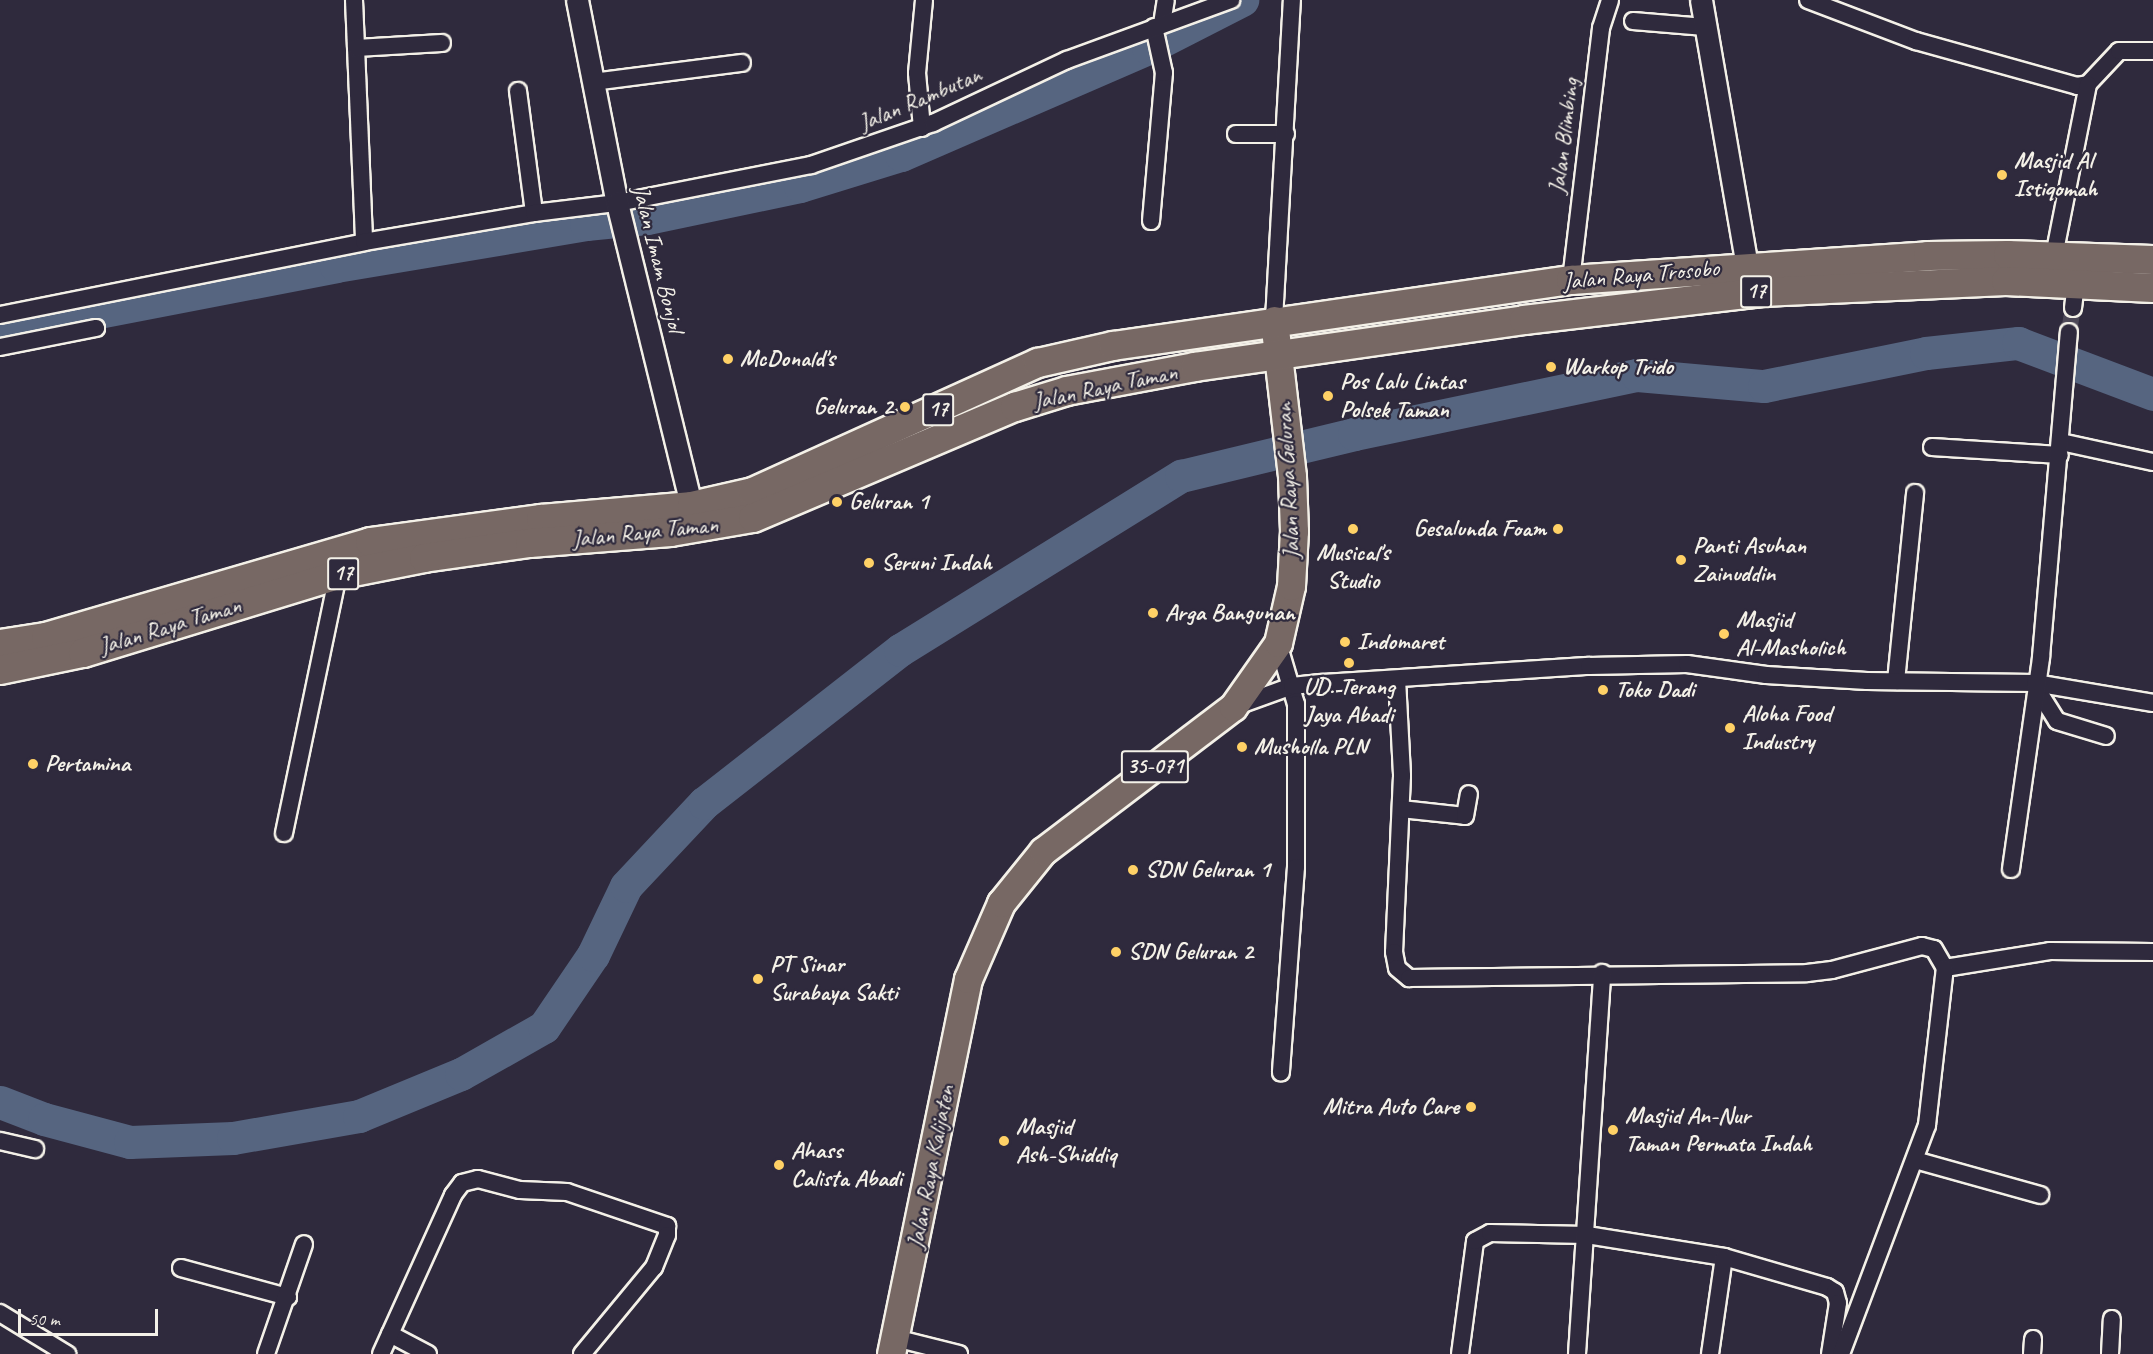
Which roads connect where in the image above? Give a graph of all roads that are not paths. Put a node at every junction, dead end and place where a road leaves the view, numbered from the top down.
1 (354, 0) edge
2 (577, 0) edge
3 (924, 0) edge
4 (1166, 0) edge
5 (1231, 0) edge
6 (1292, 0) edge
7 (1610, 0) edge
8 (1701, 0) edge
9 (1808, 0) edge
10 (1633, 21) dead end
11 (1705, 27) junction
12 (1159, 34) junction
13 (442, 43) dead end
14 (356, 48) junction
15 (2153, 51) edge
16 (742, 63) dead end
17 (593, 82) junction
18 (2088, 84) junction
19 (518, 91) dead end
20 (922, 128) junction
21 (1236, 134) dead end
22 (1286, 134) junction
23 (534, 213) junction
24 (621, 217) junction
25 (1151, 221) dead end
26 (364, 242) junction
27 (2054, 256) junction
28 (2153, 261) edge
29 (1747, 266) junction
30 (1571, 280) junction
31 (2153, 288) edge
32 (0, 315) edge
33 (1274, 320) junction
34 (96, 328) dead end
35 (2069, 335) tunnel mouth
36 (0, 346) edge
37 (1279, 356) junction
38 (1932, 447) dead end
39 (2061, 449) junction
40 (2153, 462) edge
41 (1915, 493) dead end
42 (695, 517) junction
43 (338, 575) junction
44 (1278, 643) junction
45 (0, 645) edge
46 (0, 670) edge
47 (1397, 679) junction
48 (1896, 681) junction
49 (2035, 684) junction
50 (1292, 686) junction
51 (2153, 703) edge
52 (1233, 707) junction
53 (2106, 736) dead end
54 (1469, 794) dead end
55 (1401, 809) junction
56 (284, 833) dead end
57 (2011, 869) dead end
58 (2150, 952) edge
59 (1945, 968) junction
60 (1602, 973) junction
61 (968, 979) joint
62 (1281, 1072) dead end
63 (0, 1141) edge
64 (35, 1149) dead end
65 (1916, 1160) junction
66 (2040, 1195) dead end
67 (1587, 1235) junction
68 (304, 1244) dead end
69 (1724, 1257) junction
70 (181, 1268) dead end
71 (288, 1297) junction
72 (0, 1313) edge
73 (2112, 1318) dead end
74 (390, 1334) junction
75 (893, 1346) edge
76 (590, 1351) edge
77 (68, 1354) edge
78 (266, 1354) edge
79 (381, 1354) edge
80 (429, 1354) edge
81 (959, 1354) edge
82 (1460, 1354) edge
83 (1577, 1354) edge
84 (1710, 1354) edge
85 (1830, 1354) edge
86 (1841, 1354) edge
87 (2110, 1354) edge

1 - 14 street
2 - 17 street, Jalan Imam Bonjol
3 - 20 street
4 - 12 street
5 - 12 street, Jalan Rambutan
6 - 22 street
7 - 30 street, Jalan Blimbing
8 - 11 street
9 - 18 street
10 - 11 street
11 - 29 street
12 - 20 street, Jalan Rambutan
12 - 25 street
13 - 14 street
14 - 26 street
15 - 18 street
16 - 17 street
17 - 24 street, Jalan Imam Bonjol
18 - 27 street
19 - 23 street
20 - 24 street, Jalan Rambutan
21 - 22 street
22 - 33 street
23 - 24 street, Jalan Rambutan
23 - 26 street, Jalan Rambutan
24 - 42 street, Jalan Imam Bonjol
26 - 32 street, Jalan Rambutan
27 - 28 highway, Jalan Raya Trosobo / 17
27 - 29 highway, Jalan Raya Trosobo / 17
29 - 30 highway, Jalan Raya Trosobo / 17
30 - 33 highway, Jalan Raya Trosobo / 17
31 - 37 highway, Jalan Raya Trosobo / 17
33 - 37 main road, Jalan Raya Geluran / 35-071
33 - 42 highway, Jalan Raya Taman / 17
34 - 36 street
35 - 39 street
37 - 42 highway, Jalan Raya Taman / 17
37 - 44 main road, Jalan Raya Geluran / 35-071
38 - 39 street
39 - 40 street
39 - 49 street
41 - 48 street
42 - 43 highway, Jalan Raya Taman / 17
42 - 45 highway, Jalan Raya Taman / 17
43 - 46 highway, Jalan Raya Taman / 17
43 - 56 street
44 - 50 street
44 - 52 main road, Jalan Raya Geluran / 35-071
47 - 48 street
47 - 50 street
47 - 55 street
48 - 49 street
49 - 51 street
49 - 53 street
49 - 57 street
50 - 52 street
50 - 62 street
52 - 61 main road, Jalan Raya Geluran / 35-071
54 - 55 street
55 - 60 street
58 - 59 street
59 - 60 street
59 - 65 street
60 - 67 street
61 - 75 main road, Jalan Raya Kalijaten / 35-071
63 - 64 street
65 - 66 street
65 - 86 street
67 - 69 street
67 - 82 street
67 - 83 street
68 - 71 street
69 - 84 street
69 - 85 street
70 - 71 street
71 - 78 street
72 - 77 street
73 - 87 street
74 - 76 street
74 - 79 street
74 - 80 street
75 - 81 street

